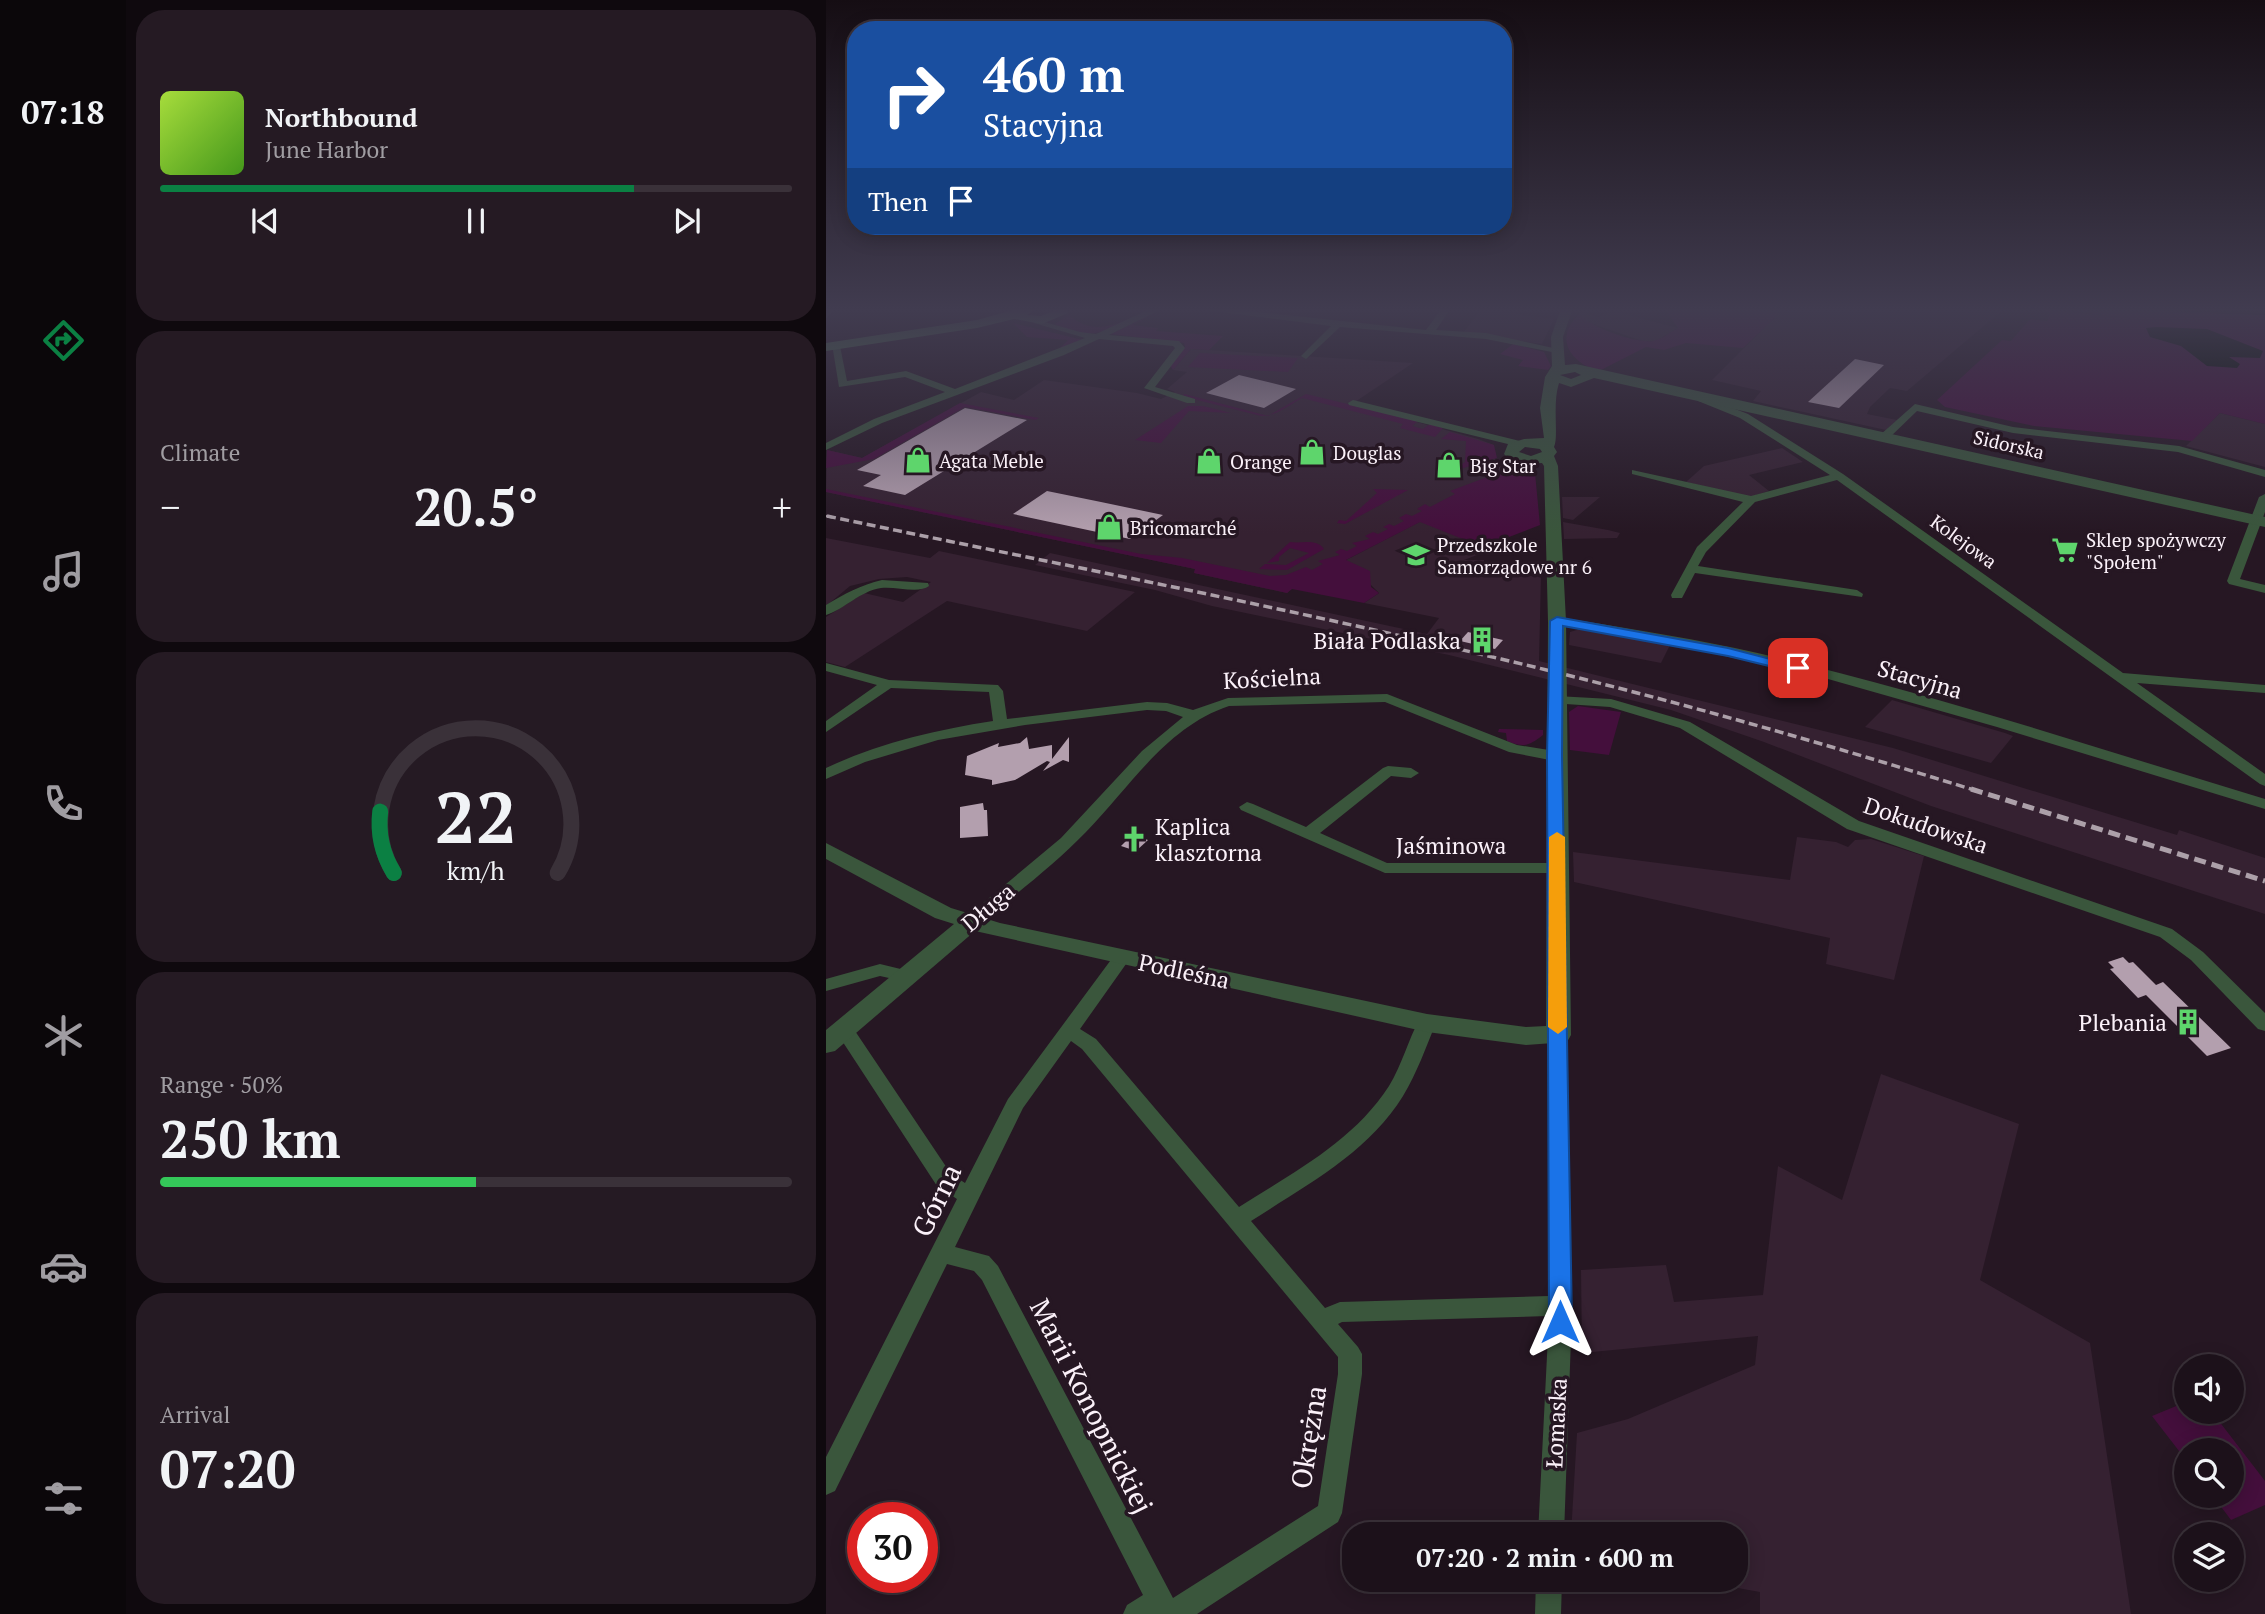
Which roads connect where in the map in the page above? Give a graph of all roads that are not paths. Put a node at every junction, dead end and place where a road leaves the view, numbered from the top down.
1 (931, 383) edge
2 (981, 383) edge
3 (1153, 383) edge
4 (1552, 383) edge
5 (1566, 383) edge
6 (1635, 383) edge
7 (956, 393) junction
8 (1550, 396) junction
9 (1702, 399) junction
10 (1191, 401) dead end
11 (1353, 403) dead end
12 (1770, 412) junction
13 (1787, 416) junction
14 (1752, 421) junction
15 (1775, 434) junction
16 (1884, 437) junction
17 (826, 447) edge
18 (1535, 450) junction
19 (1636, 472) dead end
20 (2265, 474) edge
21 (1839, 476) junction
22 (2265, 497) edge
23 (1751, 500) junction
24 (2260, 521) edge
25 (1690, 569) junction
26 (923, 586) dead end
27 (2265, 589) edge
28 (1857, 594) dead end
29 (1677, 595) dead end
30 (826, 611) edge
31 (1557, 621) junction
32 (826, 667) edge
33 (2121, 677) junction
34 (888, 684) junction
35 (2265, 689) edge
36 (1556, 700) junction
37 (1213, 705) joint
38 (1189, 714) junction
39 (1002, 725) junction
40 (826, 728) edge
41 (1555, 756) junction
42 (830, 767) edge
43 (1411, 773) dead end
44 (2265, 781) edge
45 (2265, 804) edge
46 (1247, 807) dead end
47 (1308, 834) junction
48 (826, 850) edge
49 (1558, 868) junction
50 (970, 923) junction
51 (1122, 957) junction
52 (907, 976) junction
53 (826, 985) edge
54 (1427, 1023) junction
55 (2265, 1024) edge
56 (1069, 1031) junction
57 (1558, 1035) junction
58 (835, 1037) edge
59 (970, 1196) junction
60 (1238, 1217) junction
61 (941, 1253) junction
62 (1560, 1306) junction
63 (1323, 1320) junction
64 (826, 1483) edge
65 (1552, 1522) edge
66 (1549, 1592) edge
67 (1166, 1610) edge
68 (1136, 1614) edge
69 (1548, 1614) edge

1 - 7 street
2 - 7 street
3 - 10 street
4 - 8 street, Łomaska
5 - 8 street
6 - 9 street, Kolejowa
7 - 17 street
8 - 18 street, Łomaska
9 - 12 street, Sidorska
9 - 14 street, Kolejowa
11 - 18 street
12 - 13 street, Sidorska
12 - 14 street
13 - 15 street
13 - 16 street, Sidorska
14 - 15 street, Kolejowa
15 - 21 street, Kolejowa
16 - 20 street
16 - 24 street, Sidorska
18 - 31 street, Łomaska
19 - 23 street
21 - 23 street
21 - 33 street, Kolejowa
22 - 24 street
23 - 25 street
24 - 27 street
25 - 28 street
25 - 29 street
26 - 30 street
31 - 36 street, Łomaska
31 - 45 street, Stacyjna
32 - 34 street
33 - 35 street
33 - 44 street, Kolejowa
34 - 39 street
34 - 40 street
36 - 41 street, Łomaska
36 - 55 street, Dokudowska
37 - 38 street, Długa
37 - 41 street, Kościelna
38 - 39 street
38 - 50 street, Długa
39 - 42 street
41 - 49 street, Łomaska
43 - 47 street
46 - 47 street, Jaśminowa
47 - 49 street, Jaśminowa
48 - 50 street, Podleśna
49 - 57 street, Łomaska
50 - 51 street, Podleśna
50 - 52 street, Długa
51 - 54 street, Podleśna
51 - 56 street, Górna
52 - 53 street
52 - 58 street, Długa
54 - 57 street, Podleśna
54 - 60 street
56 - 59 street, Górna
56 - 60 street, Okrężna
57 - 62 street, Łomaska
58 - 59 street
59 - 61 street, Górna
60 - 63 street, Okrężna
61 - 64 street, Górna
61 - 67 street, Marii Konopnickiej
62 - 63 street
62 - 65 street, Łomaska
63 - 67 street, Okrężna
66 - 69 street
67 - 68 street, Okrężna

